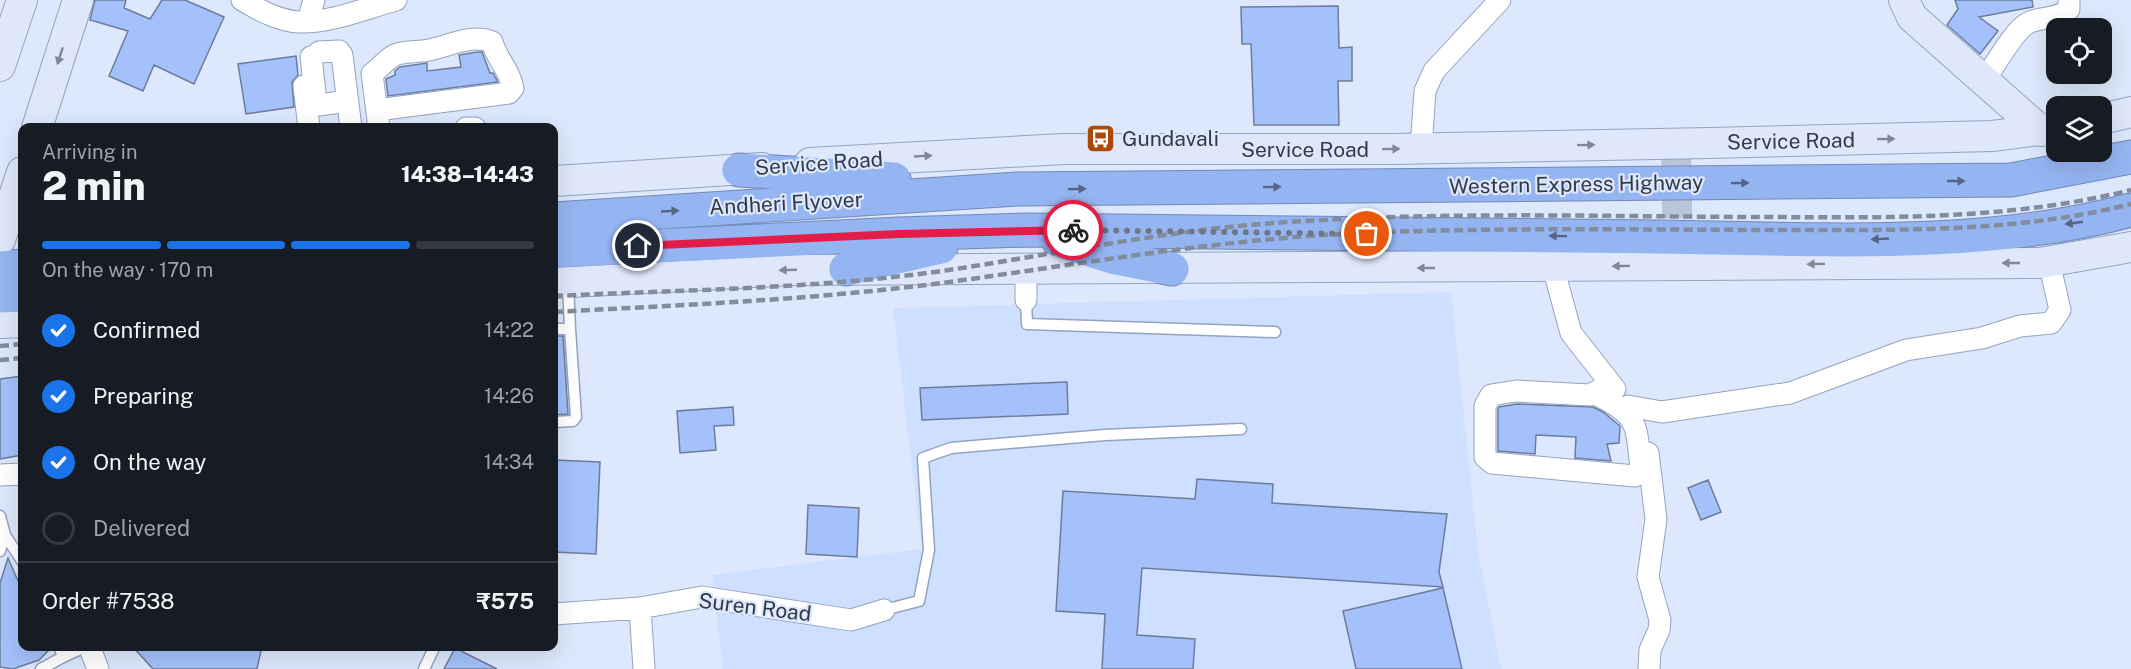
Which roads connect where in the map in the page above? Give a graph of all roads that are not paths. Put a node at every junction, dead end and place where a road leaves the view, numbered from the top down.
1 (22, 0) edge
2 (78, 0) edge
3 (242, 0) edge
4 (314, 0) edge
5 (396, 0) edge
6 (1500, 0) edge
7 (1904, 0) edge
8 (2069, 0) edge
9 (308, 20) junction
10 (2, 56) edge
11 (310, 56) junction
12 (1984, 81) junction
13 (348, 101) junction
14 (2131, 112) edge
15 (2112, 117) edge
16 (378, 118) edge
17 (39, 123) edge
18 (309, 123) edge
19 (350, 123) edge
20 (2046, 127) edge
21 (2046, 129) edge
22 (1421, 148) junction
23 (2131, 157) edge
24 (739, 170) junction
25 (558, 181) edge
26 (18, 187) edge
27 (1018, 189) junction
28 (2131, 210) edge
29 (558, 219) edge
30 (7, 229) edge
31 (1028, 230) junction
32 (2131, 247) edge
33 (558, 251) edge
34 (2049, 262) junction
35 (18, 266) edge
36 (1553, 267) junction
37 (0, 268) edge
38 (846, 269) junction
39 (1172, 269) junction
40 (561, 283) edge
41 (1026, 285) junction
42 (18, 295) edge
43 (0, 296) edge
44 (18, 322) edge
45 (0, 323) edge
46 (570, 328) junction
47 (558, 329) edge
48 (1275, 332) dead end
49 (1601, 387) junction
50 (1628, 405) junction
51 (558, 422) edge
52 (1241, 429) dead end
53 (0, 516) edge
54 (4, 535) junction
55 (0, 551) edge
56 (18, 555) edge
57 (640, 608) junction
58 (884, 610) joint
59 (558, 614) edge
60 (61, 651) edge
61 (77, 651) edge
62 (90, 651) edge
63 (433, 651) edge
64 (63, 657) junction
65 (40, 669) edge
66 (98, 669) edge
67 (424, 669) edge
68 (644, 669) edge
69 (1649, 669) edge

1 - 10 street
2 -> 17 street
3 - 9 street
4 - 9 street
5 - 9 street
6 - 22 street
7 - 12 street
8 - 12 street
11 - 13 street
11 - 13 street
11 - 18 street
12 - 20 street
13 - 19 street
14 - 15 street
16 - 16 street
22 -> 21 street, Service Road
24 -> 22 street, Service Road
27 -> 23 highway, Western Express Highway
24 - 25 street, Service Road
24 - 27 highway
26 - 30 street
29 -> 27 highway, Andheri Flyover
28 -> 31 highway
31 - 33 highway, Andheri Flyover
31 - 38 highway
31 - 39 highway
32 - 34 street
34 -> 36 street
34 - 50 street
35 - 37 highway
36 -> 39 street
36 - 49 street
38 -> 40 street
38 - 41 street
39 - 41 street
40 - 46 lane
41 - 48 lane
42 - 43 highway
44 - 45 street
46 - 47 lane
46 - 51 lane
49 - 49 street
49 - 50 street
50 - 69 street
52 - 58 lane
53 - 54 lane
54 - 55 lane
54 - 56 lane
57 - 58 street, Suren Road
57 - 59 street, Suren Road
57 - 68 street
60 - 64 lane
61 - 64 lane
62 - 66 street
63 - 67 lane
64 - 65 lane

